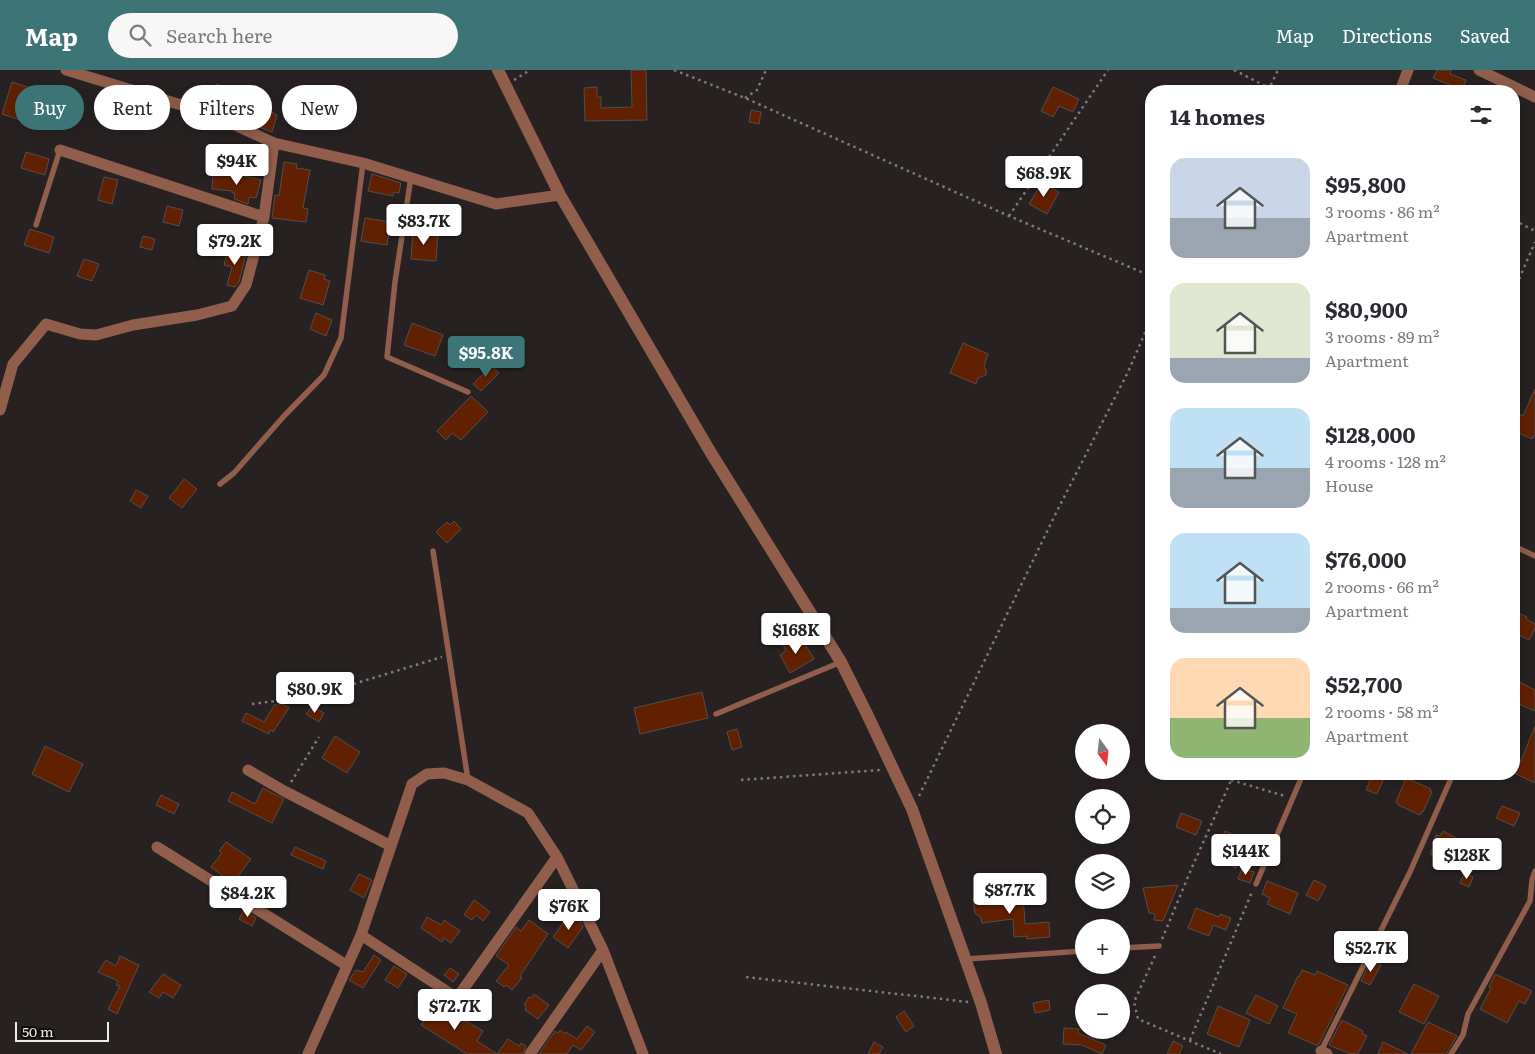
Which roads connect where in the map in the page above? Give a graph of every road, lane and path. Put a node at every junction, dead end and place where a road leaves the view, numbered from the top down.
1 (66, 70) edge
2 (498, 70) edge
3 (530, 70) edge
4 (674, 70) edge
5 (766, 70) edge
6 (1108, 70) edge
7 (1234, 70) edge
8 (1278, 70) edge
9 (1408, 70) edge
10 (1478, 70) edge
11 (506, 85) junction
12 (1260, 85) edge
13 (1271, 85) edge
14 (1402, 85) edge
15 (1510, 85) edge
16 (1520, 90) edge
17 (1535, 97) edge
18 (745, 98) junction
19 (274, 143) junction
20 (60, 150) joint
21 (363, 163) junction
22 (411, 177) junction
23 (560, 195) junction
24 (1009, 216) junction
25 (264, 217) junction
26 (1520, 223) edge
27 (36, 226) dead end
28 (1535, 231) edge
29 (1535, 242) edge
30 (1145, 273) edge
31 (1520, 277) edge
32 (1145, 333) edge
33 (468, 392) dead end
34 (0, 410) edge
35 (220, 484) dead end
36 (1520, 549) edge
37 (432, 552) dead end
38 (1535, 556) edge
39 (448, 655) junction
40 (841, 662) junction
41 (252, 704) dead end
42 (716, 714) dead end
43 (320, 737) dead end
44 (894, 769) junction
45 (248, 770) dead end
46 (468, 780) junction
47 (741, 780) dead end
48 (1231, 780) joint
49 (1300, 780) edge
50 (1450, 780) edge
51 (284, 791) junction
52 (1287, 797) dead end
53 (912, 809) junction
54 (391, 846) junction
55 (157, 847) dead end
56 (557, 857) junction
57 (1535, 871) edge
58 (1255, 886) joint
59 (361, 935) junction
60 (1159, 946) junction
61 (1130, 948) edge
62 (603, 950) junction
63 (1075, 952) edge
64 (964, 959) junction
65 (346, 965) junction
66 (746, 977) dead end
67 (981, 1004) junction
68 (1190, 1040) junction
69 (1324, 1053) edge
70 (308, 1054) edge
71 (530, 1054) edge
72 (643, 1054) edge
73 (996, 1054) edge
74 (1221, 1054) edge
75 (1451, 1054) edge

1 - 19 street
2 - 11 street
3 - 11 path
4 - 18 path
5 - 18 path
6 - 24 path
7 - 12 path
8 - 13 path
9 - 14 street
10 - 15 street
11 - 23 street
16 - 17 street
18 - 24 path
19 - 21 street
19 - 25 street
20 - 25 street
20 - 27 lane
21 - 22 street
21 - 35 lane
22 - 23 street
22 - 33 lane
23 - 40 street
24 - 30 path
25 - 34 street
26 - 28 path
29 - 31 path
32 - 53 path
36 - 38 lane
37 - 39 lane
39 - 41 path
39 - 46 lane
40 - 42 lane
40 - 44 street
43 - 51 path
44 - 47 path
44 - 53 street
45 - 51 street
46 - 54 street
46 - 56 street
48 - 52 path
48 - 60 path
49 - 58 lane
50 - 69 lane
51 - 54 street
53 - 64 street
54 - 59 street
55 - 65 street
56 - 59 street
56 - 62 street
57 - 75 lane
58 - 68 path
59 - 65 street
60 - 61 lane
60 - 68 path
62 - 71 street
62 - 72 street
63 - 64 lane
64 - 67 street
65 - 70 street
66 - 67 path
67 - 73 street
68 - 74 path

